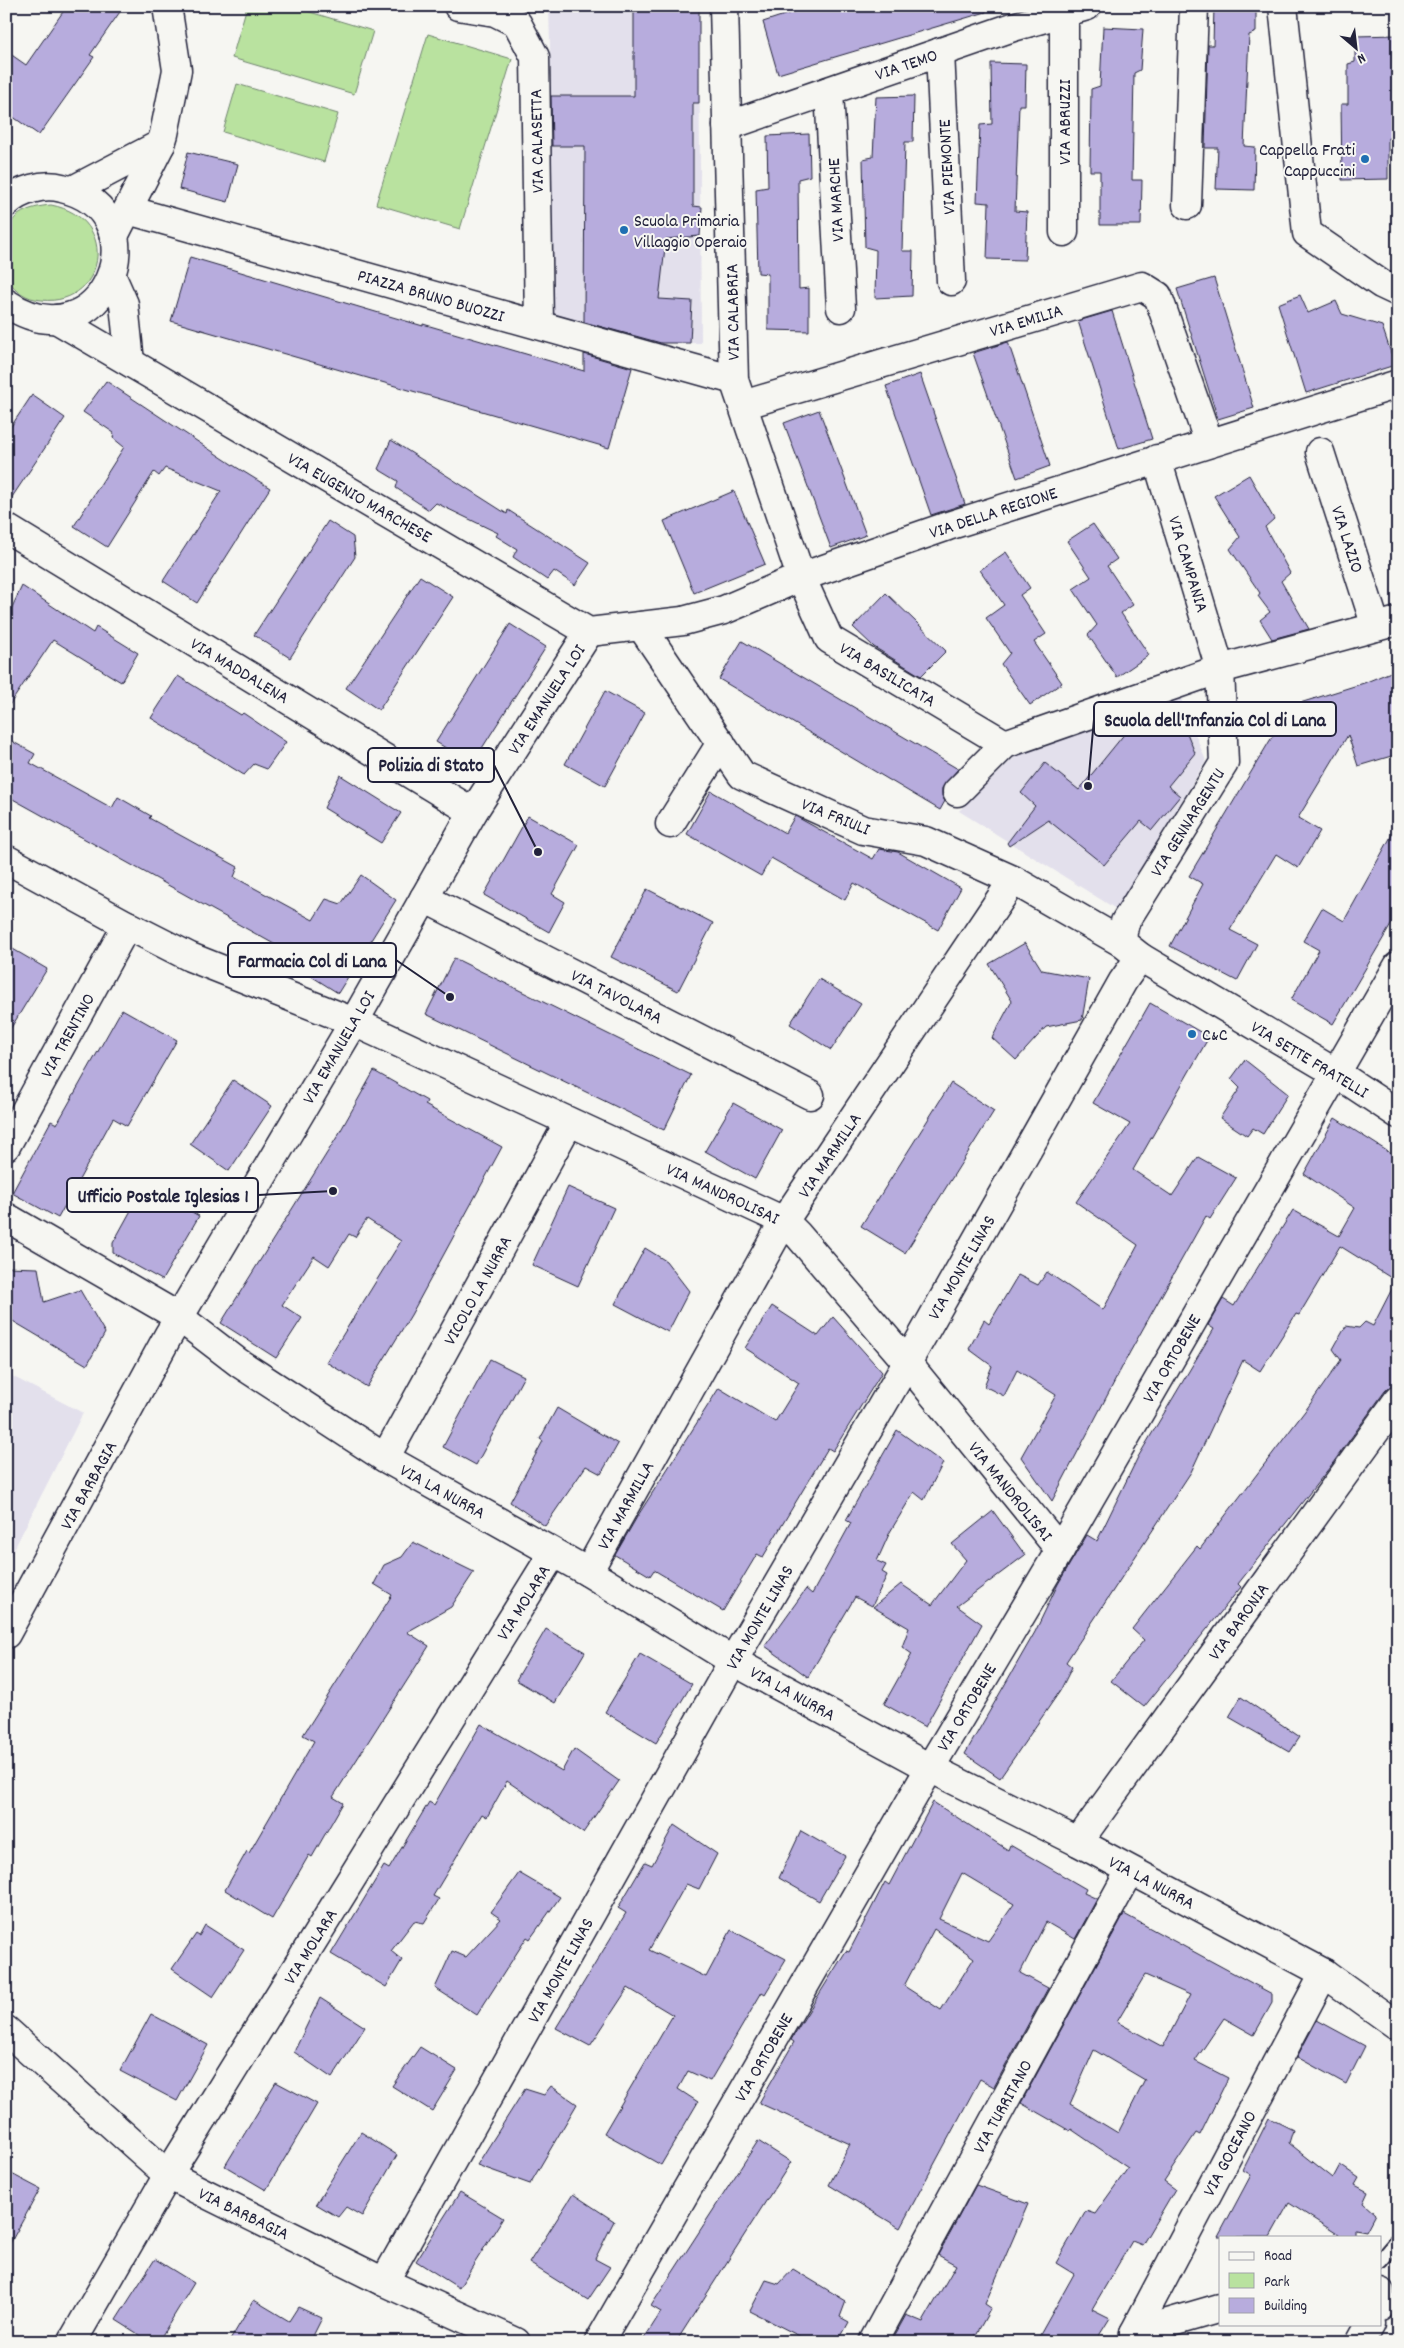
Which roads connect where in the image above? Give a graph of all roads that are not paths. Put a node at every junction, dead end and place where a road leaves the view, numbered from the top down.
1 (167, 6) edge
2 (458, 6) edge
3 (1194, 6) edge
4 (1283, 6) edge
5 (726, 7) edge
6 (1075, 10) edge
7 (940, 52) junction
8 (829, 91) junction
9 (727, 126) junction
10 (161, 144) junction
11 (73, 190) junction
12 (13, 197) edge
13 (1187, 205) dead end
14 (128, 210) junction
15 (1064, 232) dead end
16 (114, 236) junction
17 (112, 277) junction
18 (951, 281) dead end
19 (1398, 292) edge
20 (6, 303) edge
21 (841, 308) dead end
22 (56, 319) junction
23 (539, 326) junction
24 (130, 362) junction
25 (734, 380) junction
26 (1398, 384) edge
27 (743, 405) junction
28 (1209, 443) junction
29 (1320, 452) dead end
30 (1157, 459) junction
31 (6, 528) edge
32 (801, 577) junction
33 (1387, 624) edge
34 (641, 626) junction
35 (589, 632) junction
36 (1220, 669) junction
37 (721, 743) junction
38 (1005, 744) junction
39 (957, 792) dead end
40 (473, 812) junction
41 (670, 824) dead end
42 (6, 859) edge
43 (1014, 880) junction
44 (424, 898) junction
45 (127, 925) junction
46 (1130, 950) junction
47 (1398, 966) edge
48 (354, 1022) junction
49 (1336, 1073) junction
50 (810, 1095) dead end
51 (1398, 1114) edge
52 (569, 1122) junction
53 (6, 1146) edge
54 (6, 1217) edge
55 (784, 1221) junction
56 (173, 1326) junction
57 (907, 1362) junction
58 (1396, 1406) edge
59 (384, 1458) junction
60 (1060, 1550) junction
61 (554, 1553) junction
62 (588, 1572) junction
63 (6, 1634) edge
64 (733, 1661) junction
65 (930, 1768) junction
66 (1078, 1842) junction
67 (1130, 1871) junction
68 (1324, 1973) junction
69 (1398, 2026) edge
70 (6, 2030) edge
71 (168, 2175) junction
72 (1398, 2240) edge
73 (1382, 2259) edge
74 (384, 2282) junction
75 (1219, 2308) edge
76 (1369, 2326) edge
77 (1127, 2337) edge
78 (72, 2342) edge
79 (516, 2342) edge
80 (599, 2342) edge
81 (873, 2342) edge
82 (1360, 2342) edge

1 - 10 street
2 - 23 street, VIA CALASETTA
3 - 13 street
4 - 19 street
5 - 9 street, VIA CALABRIA
6 - 7 street, VIA TEMO
6 - 15 street, VIA ABRUZZI
7 - 8 street, VIA TEMO
7 - 18 street, VIA PIEMONTE
8 - 9 street, VIA TEMO
8 - 21 street, VIA MARCHE
9 - 25 street, VIA CALABRIA
10 - 11 street
10 - 14 street
11 - 12 street
11 - 16 street
14 - 16 street
14 - 23 street, PIAZZA BRUNO BUOZZI
16 - 17 street
17 - 22 street
17 - 24 street
20 - 22 street
22 - 24 street, VIA EUGENIO MARCHESE
23 - 25 street, PIAZZA BRUNO BUOZZI
24 - 35 street, VIA EUGENIO MARCHESE
25 - 27 street, VIA CALABRIA
26 - 28 street, VIA DELLA REGIONE
27 - 28 street, VIA EMILIA
27 - 32 street, VIA CALABRIA
28 - 30 street, VIA DELLA REGIONE
29 - 33 street, VIA LAZIO
30 - 32 street, VIA DELLA REGIONE
30 - 36 street, VIA CAMPANIA
31 - 40 street, VIA MADDALENA
32 - 34 street, VIA DELLA REGIONE
32 - 38 street, VIA BASILICATA
33 - 36 street
34 - 35 street, VIA DELLA REGIONE
34 - 37 street, VIA FRIULI
35 - 40 street, VIA EMANUELA LOI
36 - 38 street
36 - 46 street, VIA GENNARGENTU
37 - 41 street
37 - 43 street, VIA FRIULI
38 - 39 street
40 - 44 street, VIA EMANUELA LOI
42 - 45 street, VIA MANDROLISAI
43 - 46 street, VIA FRIULI
43 - 55 street, VIA MARMILLA
44 - 48 street, VIA EMANUELA LOI
44 - 50 street, VIA TAVOLARA
45 - 48 street, VIA MANDROLISAI
45 - 53 street, VIA TRENTINO
46 - 49 street, VIA SETTE FRATELLI
46 - 57 street, VIA MONTE LINAS
47 - 49 street, VIA ORTOBENE
48 - 52 street, VIA MANDROLISAI
48 - 56 street, VIA EMANUELA LOI
49 - 51 street, VIA SETTE FRATELLI
49 - 60 street, VIA ORTOBENE
52 - 55 street, VIA MANDROLISAI
52 - 59 street, VICOLO LA NURRA
54 - 56 street
55 - 57 street, VIA MANDROLISAI
55 - 62 street, VIA MARMILLA
56 - 59 street, VIA LA NURRA
56 - 63 street, VIA BARBAGIA
57 - 60 street, VIA MANDROLISAI
57 - 64 street, VIA MONTE LINAS
58 - 66 street, VIA BARONIA
59 - 61 street, VIA LA NURRA
60 - 65 street, VIA ORTOBENE
61 - 62 street, VIA LA NURRA
61 - 71 street, VIA MOLARA
62 - 64 street, VIA LA NURRA
64 - 65 street, VIA LA NURRA
64 - 74 street, VIA MONTE LINAS
65 - 66 street, VIA LA NURRA
65 - 80 street, VIA ORTOBENE
66 - 67 street, VIA LA NURRA
67 - 68 street, VIA LA NURRA
67 - 81 street, VIA TURRITANO
68 - 69 street, VIA LA NURRA
68 - 77 street, VIA GOCEANO
70 - 71 street, VIA BARBAGIA
71 - 74 street, VIA BARBAGIA
71 - 78 street, VIA MOLARA
72 - 73 lane
74 - 79 street, VIA BARBAGIA
75 - 77 street
76 - 82 street

